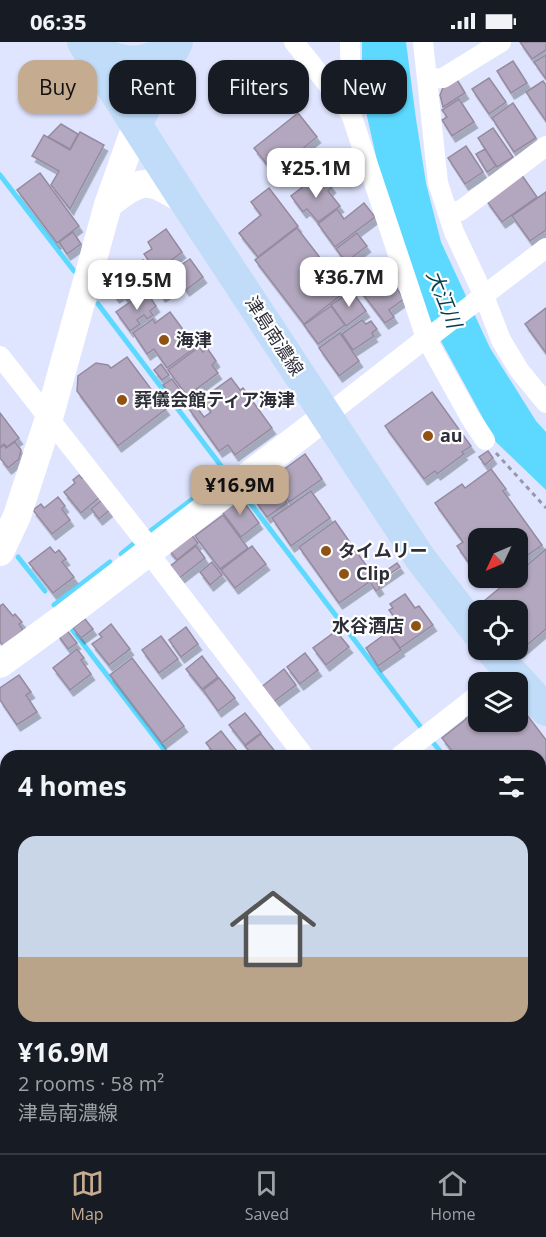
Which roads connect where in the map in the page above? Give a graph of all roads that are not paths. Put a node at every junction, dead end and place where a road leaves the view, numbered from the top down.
1 (294, 42) edge
2 (350, 42) edge
3 (423, 42) edge
4 (501, 42) edge
5 (85, 44) edge
6 (175, 44) edge
7 (350, 60) edge
8 (321, 76) edge
9 (428, 79) junction
10 (351, 114) edge
11 (136, 123) junction
12 (546, 146) edge
13 (185, 201) junction
14 (108, 205) junction
15 (447, 211) junction
16 (546, 248) edge
17 (480, 299) junction
18 (429, 337) junction
19 (0, 356) edge
20 (546, 403) edge
21 (326, 416) junction
22 (49, 418) junction
23 (485, 440) road end
24 (149, 551) junction
25 (0, 552) edge
26 (468, 620) edge
27 (0, 663) edge
28 (498, 667) edge
29 (468, 702) edge
30 (546, 710) edge
31 (299, 750) edge
32 (408, 750) edge

1 - 8 street
2 - 7 street
3 - 9 street
4 - 9 street
5 - 6 main road
5 - 11 main road, 津島南濃線
6 - 11 main road
9 - 15 street
10 - 18 street
11 - 13 main road, 津島南濃線
11 - 14 street
12 - 15 street
13 - 14 street
13 - 21 main road, 津島南濃線
14 - 22 street
15 - 17 street
16 - 17 street
17 - 18 street
17 - 20 street
18 - 21 street
18 - 23 street
19 - 22 street
21 - 24 street
21 - 26 main road, 津島南濃線
22 - 24 street
22 - 25 street
24 - 27 street
24 - 31 street
28 - 30 main road
29 - 32 street

